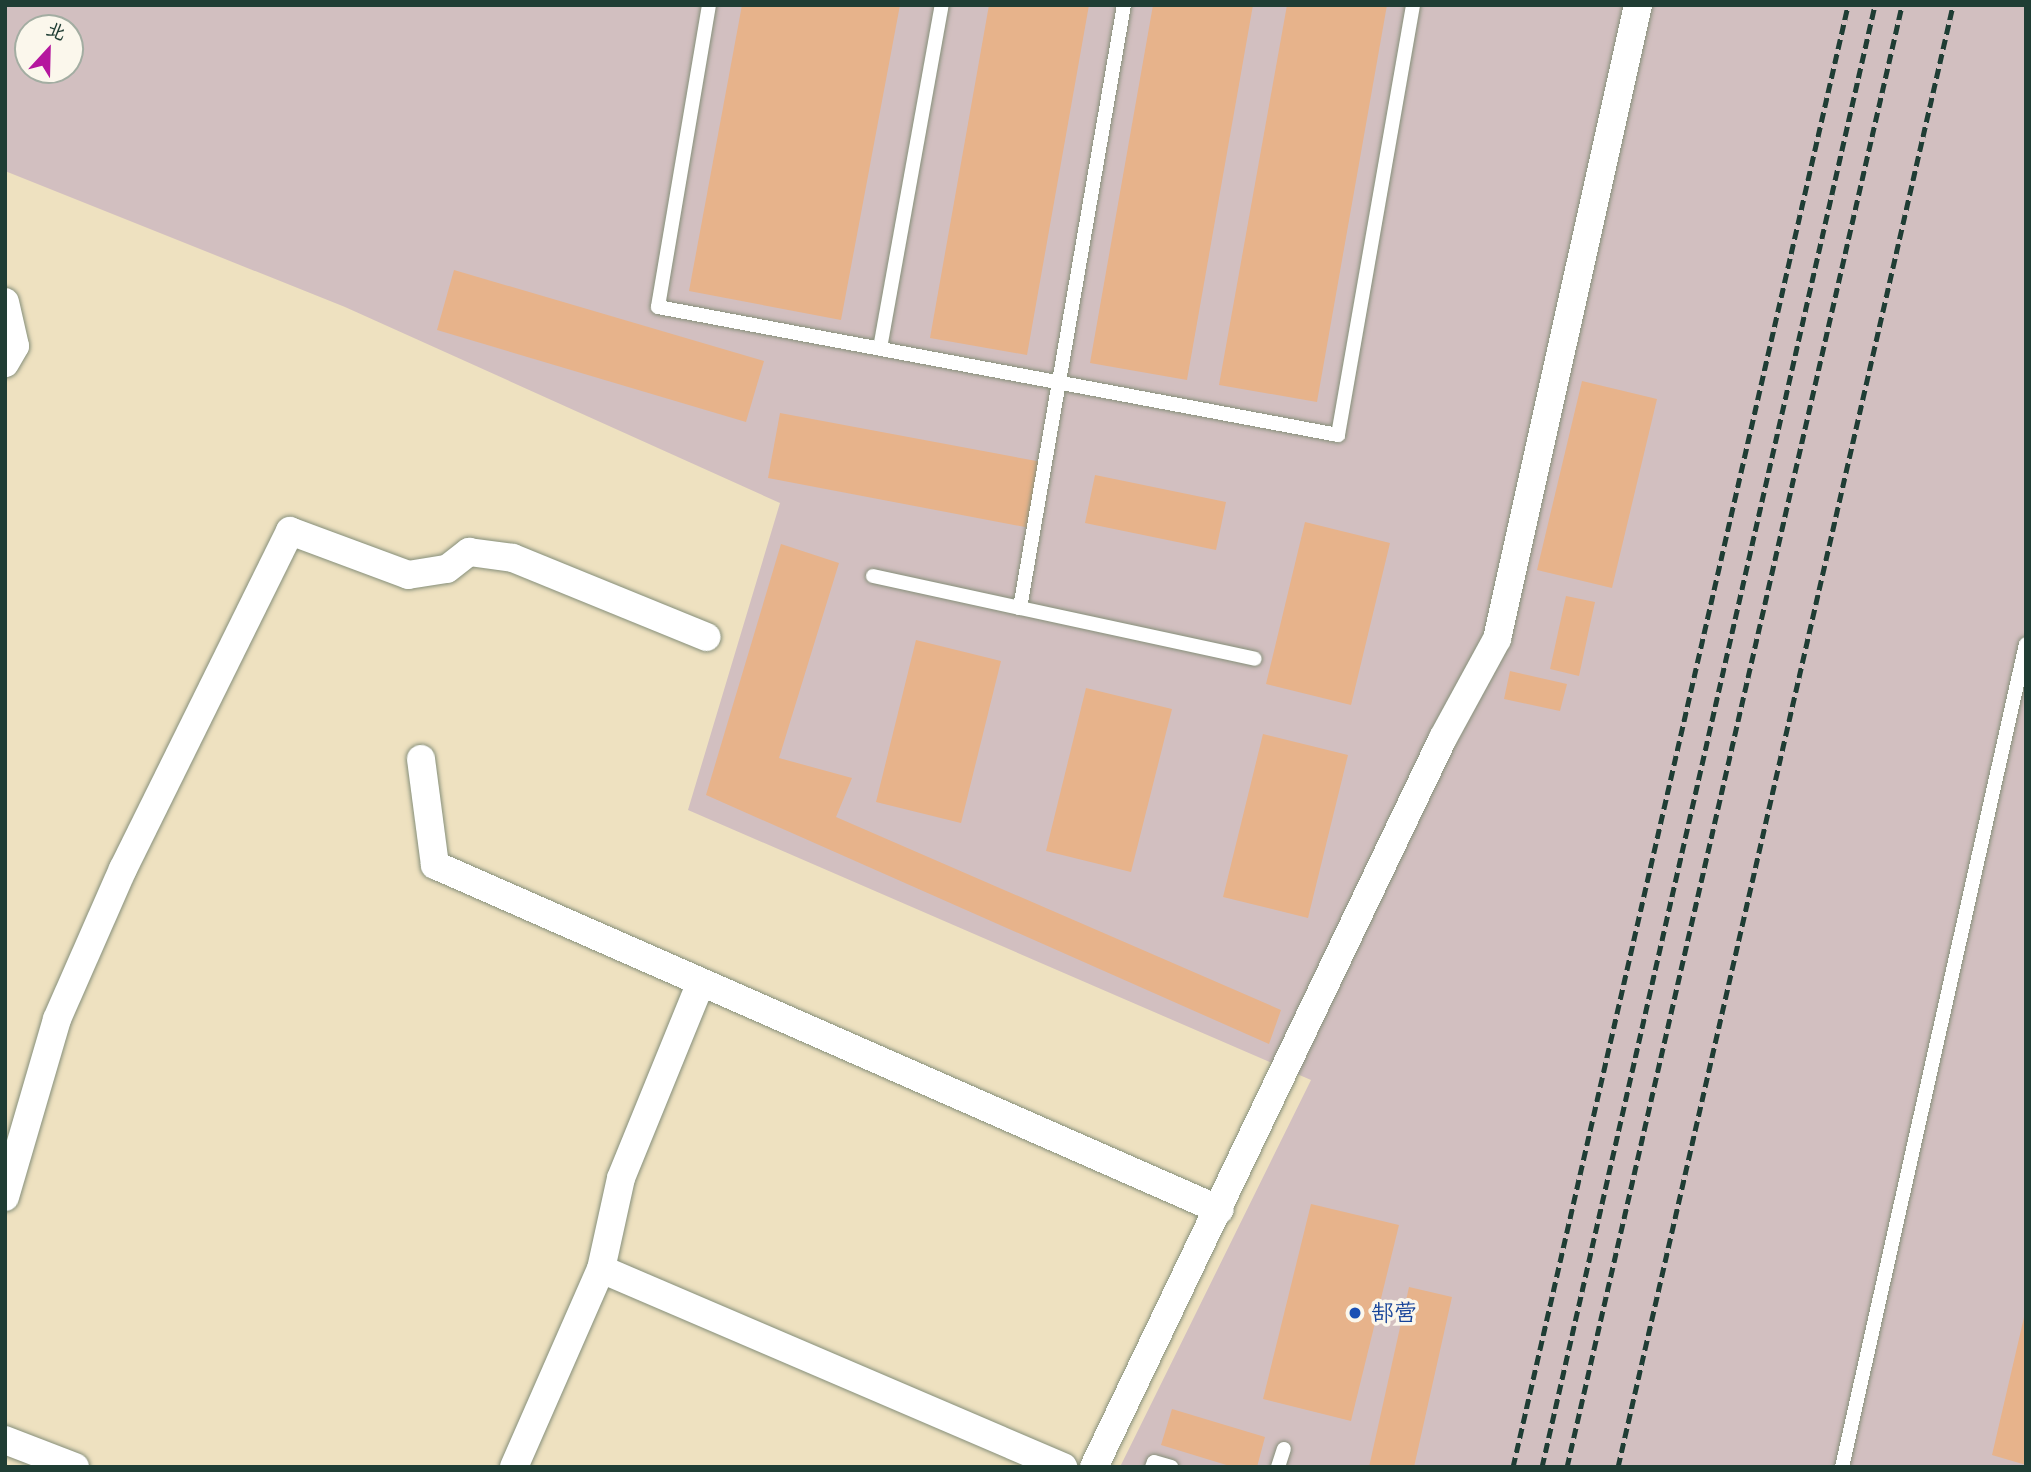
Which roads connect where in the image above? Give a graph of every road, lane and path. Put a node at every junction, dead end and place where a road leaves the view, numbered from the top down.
1 (709, 5) edge
2 (942, 5) edge
3 (1124, 5) edge
4 (1413, 5) edge
5 (1639, 5) edge
6 (5, 302) edge
7 (880, 348) junction
8 (5, 363) edge
9 (1059, 382) junction
10 (873, 576) dead end
11 (1020, 608) junction
12 (707, 637) dead end
13 (2026, 644) edge
14 (1255, 659) dead end
15 (421, 759) dead end
16 (700, 984) junction
17 (5, 1197) edge
18 (1220, 1210) junction
19 (601, 1269) junction
20 (5, 1440) edge
21 (1284, 1449) dead end
22 (75, 1467) edge
23 (513, 1467) edge
24 (1063, 1467) edge
25 (1094, 1467) edge
26 (1152, 1467) edge
27 (1171, 1467) edge
28 (1278, 1467) edge
29 (1842, 1467) edge

1 - 7 lane
2 - 7 lane
3 - 9 lane
4 - 9 lane
5 - 18 street
6 - 8 street
7 - 9 lane
9 - 11 lane
10 - 11 lane
11 - 14 lane
12 - 17 street
13 - 29 lane
15 - 16 street
16 - 18 street
16 - 19 street
18 - 25 street
19 - 23 street
19 - 24 street
20 - 22 street
21 - 28 lane
26 - 27 lane

